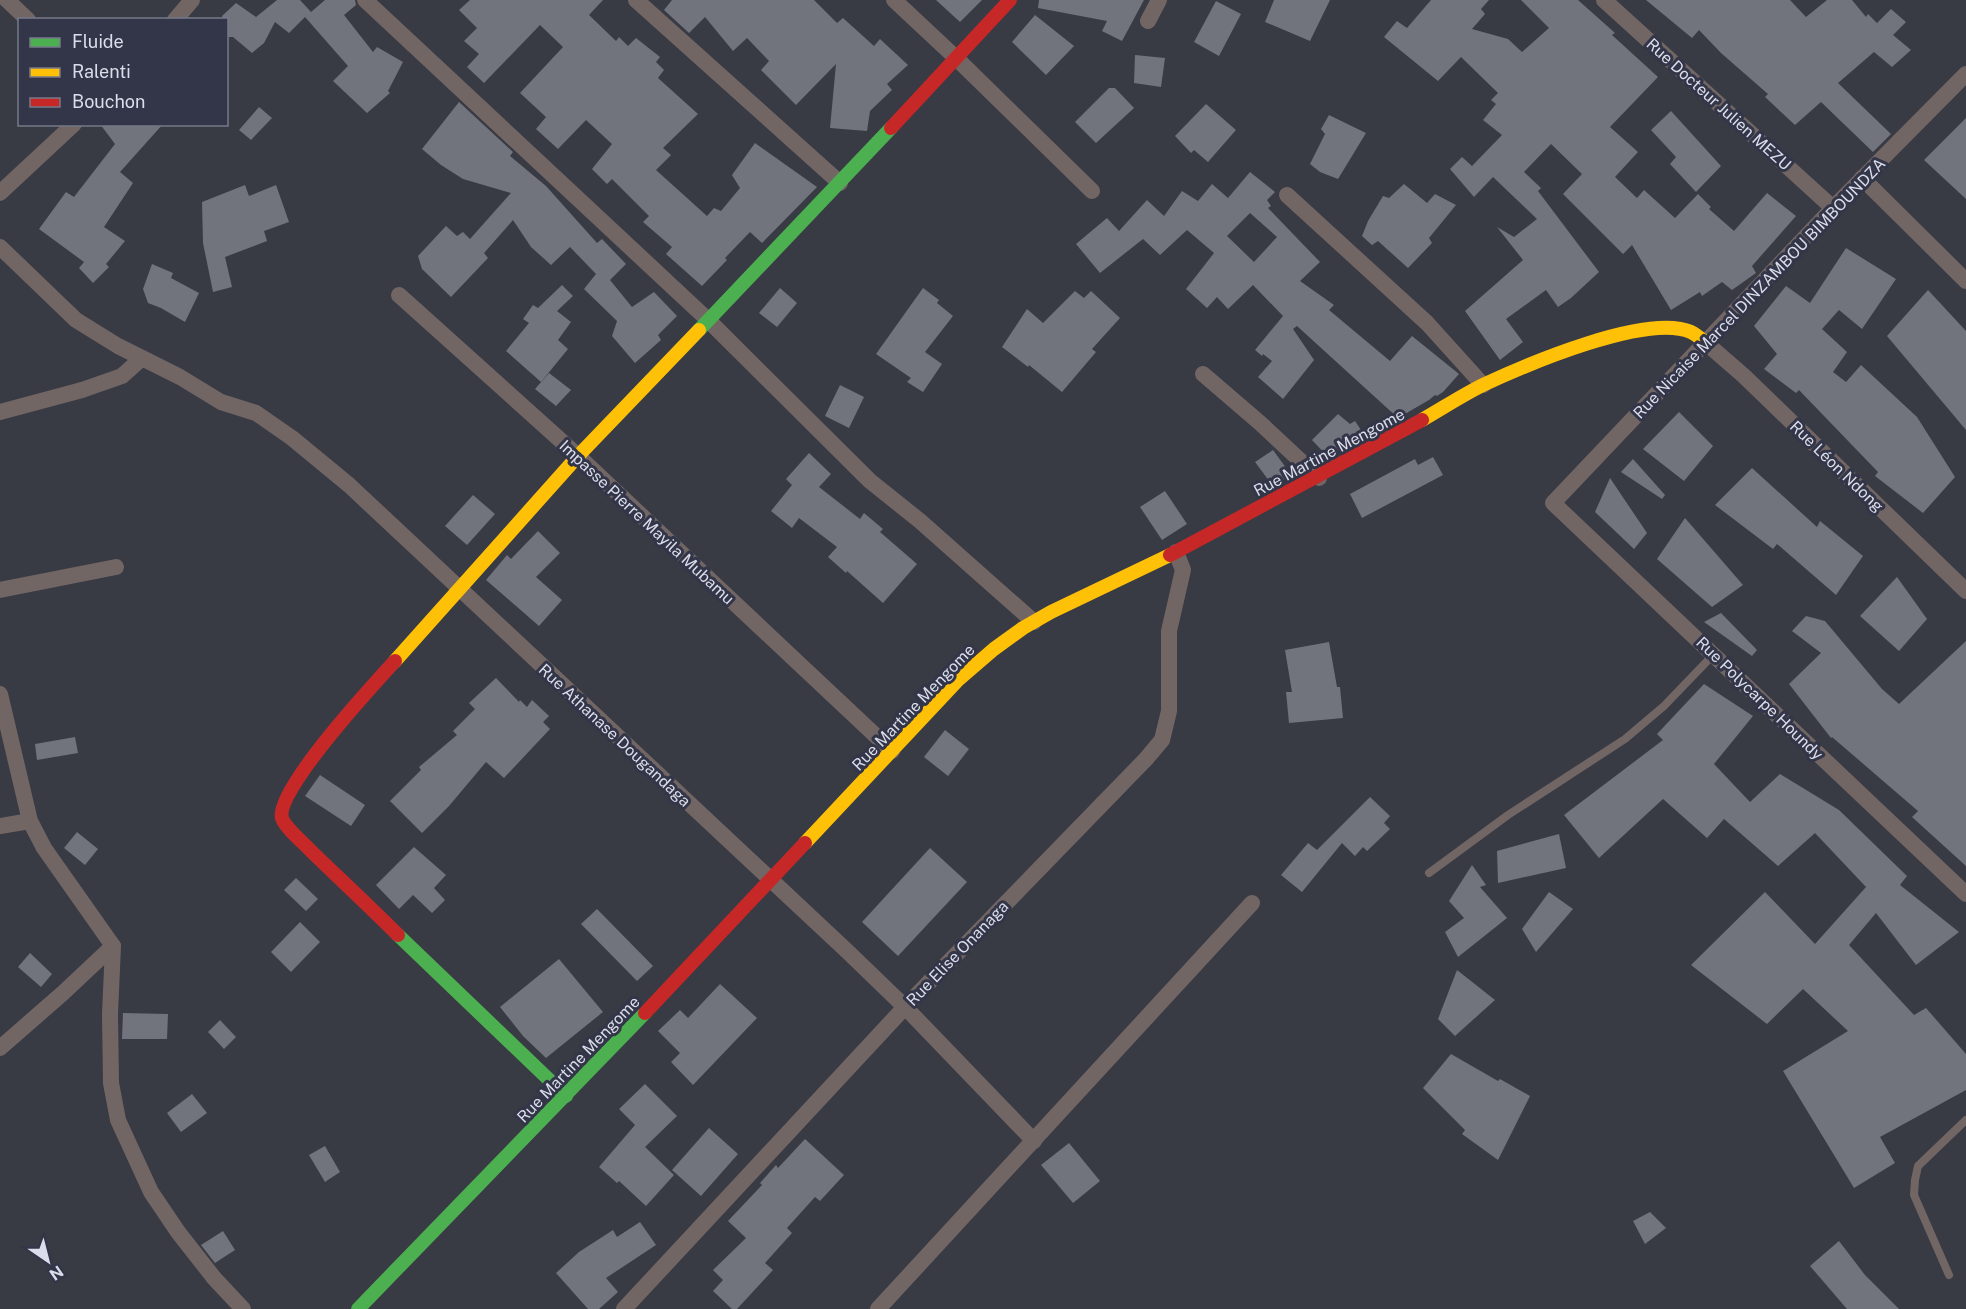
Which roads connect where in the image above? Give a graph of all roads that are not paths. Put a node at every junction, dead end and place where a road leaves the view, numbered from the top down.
1 (7, 0) edge
2 (192, 0) edge
3 (365, 0) edge
4 (636, 0) edge
5 (894, 0) edge
6 (1010, 0) edge
7 (1158, 0) edge
8 (1604, 0) edge
9 (26, 18) edge
10 (177, 18) edge
11 (1148, 21) dead end
12 (955, 57) junction
13 (1966, 74) edge
14 (72, 126) edge
15 (1862, 178) junction
16 (840, 183) junction
17 (1092, 191) dead end
18 (0, 193) edge
19 (1287, 195) dead end
20 (1833, 208) junction
21 (0, 247) edge
22 (1966, 281) edge
23 (399, 295) dead end
24 (708, 320) junction
25 (1706, 343) junction
26 (142, 358) junction
27 (1203, 374) dead end
28 (1483, 385) junction
29 (0, 412) edge
30 (578, 456) junction
31 (1319, 478) junction
32 (1553, 503) joint
33 (1176, 552) junction
34 (116, 567) dead end
35 (460, 589) junction
36 (0, 590) edge
37 (1966, 591) edge
38 (1034, 622) junction
39 (1714, 654) junction
40 (0, 694) edge
41 (892, 751) junction
42 (30, 820) junction
43 (0, 826) edge
44 (1429, 873) dead end
45 (771, 880) junction
46 (1966, 894) edge
47 (1252, 903) dead end
48 (113, 946) junction
49 (905, 1007) junction
50 (0, 1048) edge
51 (566, 1096) junction
52 (1966, 1120) edge
53 (1034, 1141) junction
54 (1949, 1275) dead end
55 (243, 1309) edge
56 (358, 1309) edge
57 (624, 1309) edge
58 (878, 1309) edge

1 - 9 street
2 - 10 street
3 - 24 street
4 - 16 street
5 - 12 street
6 - 12 street
7 - 11 street
8 - 20 street, Rue Docteur Julien MEZU
12 - 16 street
12 - 17 street
13 - 15 street, Rue Nicaise Marcel DINZAMBOU BIMBOUNDZA
14 - 18 street
15 - 20 street, Rue Nicaise Marcel DINZAMBOU BIMBOUNDZA
15 - 22 street
16 - 24 street
19 - 28 street
20 - 25 street, Rue Nicaise Marcel DINZAMBOU BIMBOUNDZA
21 - 26 street, Rue Athanase Dougandaga
23 - 30 street, Impasse Pierre Mayila Mubamu
24 - 30 street
24 - 38 street
25 - 28 street, Rue Martine Mengome
25 - 32 street, Rue Nicaise Marcel DINZAMBOU BIMBOUNDZA
25 - 37 street, Rue Léon Ndong
26 - 29 street
26 - 35 street, Rue Athanase Dougandaga
27 - 31 street
28 - 31 street, Rue Martine Mengome
30 - 35 street
30 - 41 street, Impasse Pierre Mayila Mubamu
31 - 33 street, Rue Martine Mengome
32 - 39 street, Rue Polycarpe Houndy
33 - 38 street, Rue Martine Mengome
33 - 49 street, Rue Elise Onanaga
34 - 36 street
35 - 45 street, Rue Athanase Dougandaga
35 - 51 street
38 - 41 street, Rue Martine Mengome
39 - 44 lane
39 - 46 street, Rue Polycarpe Houndy
40 - 42 street
41 - 45 street, Rue Martine Mengome
42 - 43 street
42 - 48 street
45 - 49 street, Rue Athanase Dougandaga
45 - 51 street, Rue Martine Mengome
47 - 53 street
48 - 50 street
48 - 55 street
49 - 53 street, Rue Athanase Dougandaga
49 - 57 street, Rue Elise Onanaga
51 - 56 street, Rue Martine Mengome
52 - 54 lane
53 - 58 street

